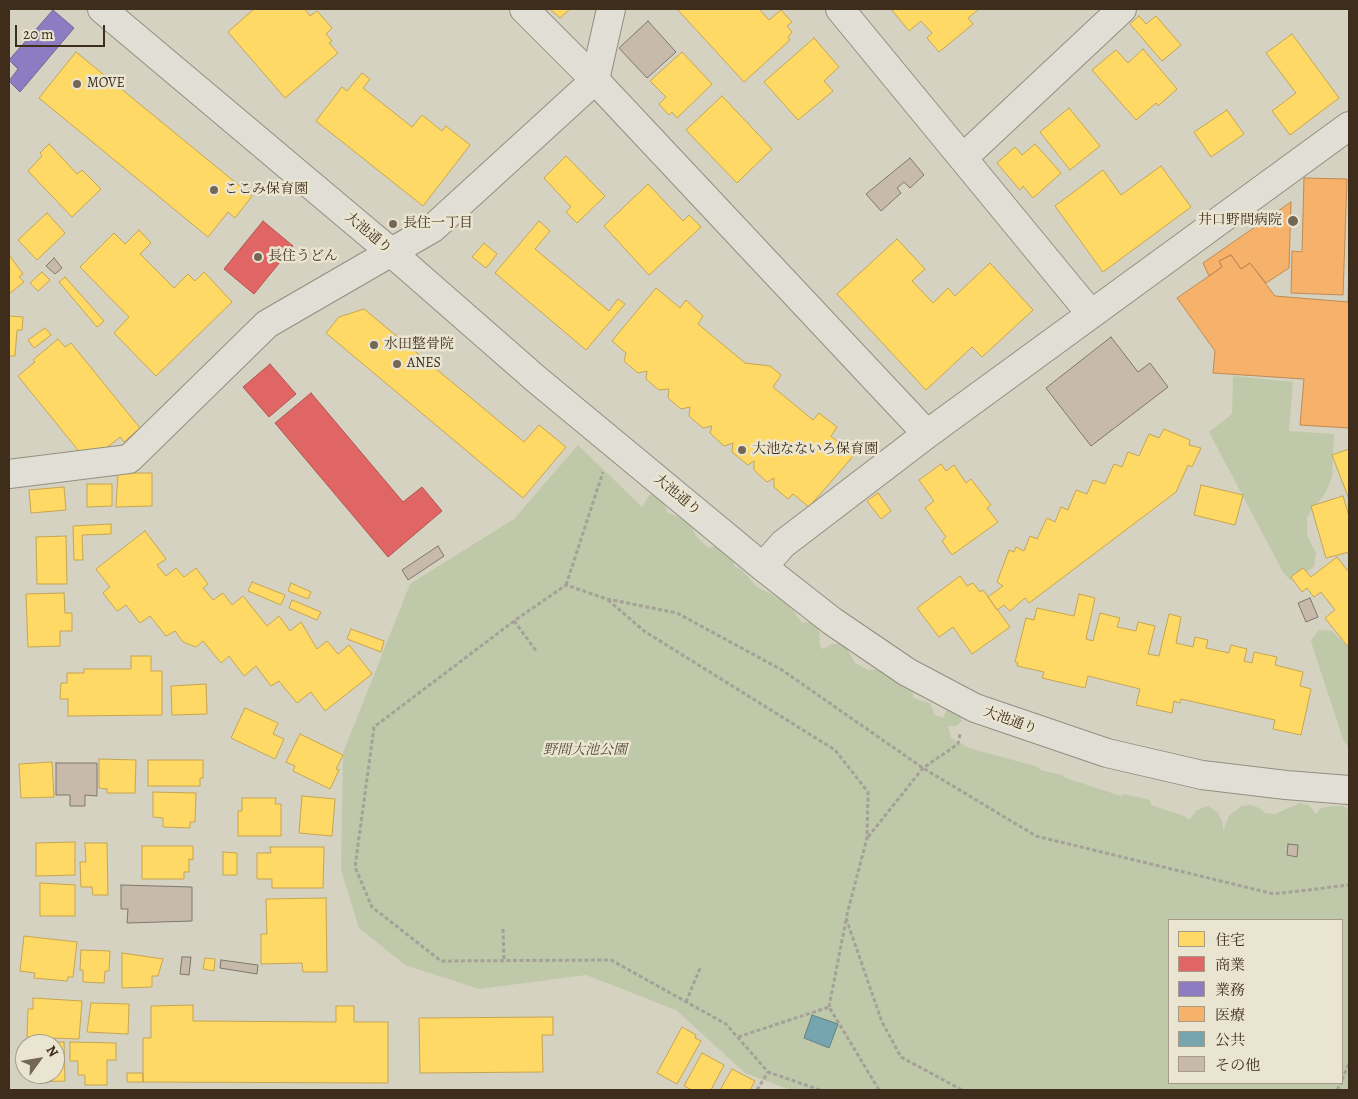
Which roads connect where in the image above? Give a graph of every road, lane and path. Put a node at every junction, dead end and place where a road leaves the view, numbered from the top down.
1 (102, 9) edge
2 (524, 9) edge
3 (611, 9) edge
4 (840, 9) edge
5 (1122, 9) edge
6 (595, 80) junction
7 (1349, 126) edge
8 (964, 157) junction
9 (392, 253) junction
10 (1091, 314) junction
11 (927, 434) junction
12 (605, 464) dead end
13 (9, 474) edge
14 (763, 567) junction
15 (566, 585) junction
16 (607, 599) junction
17 (514, 621) junction
18 (537, 652) dead end
19 (958, 744) dead end
20 (923, 768) junction
21 (1349, 790) edge
22 (868, 838) junction
23 (1349, 885) edge
24 (846, 918) junction
25 (503, 929) dead end
26 (504, 960) junction
27 (701, 966) dead end
28 (686, 1002) junction
29 (829, 1007) junction
30 (738, 1037) junction
31 (1349, 1064) edge
32 (768, 1072) junction
33 (1343, 1077) edge
34 (757, 1090) edge
35 (820, 1090) edge
36 (878, 1090) edge
37 (962, 1090) edge

1 - 9 street, 大池通り
2 - 6 street
3 - 6 street
4 - 8 street
5 - 8 street
6 - 9 street
6 - 11 street
7 - 10 street
8 - 10 street
9 - 13 street
9 - 14 street, 大池通り
10 - 11 street
11 - 14 street
12 - 15 path
14 - 21 street, 大池通り
15 - 16 path
15 - 17 path
16 - 20 path
16 - 22 path
17 - 18 path
17 - 26 path
19 - 20 path
20 - 22 path
20 - 23 path
22 - 24 path
24 - 29 path
24 - 37 path
25 - 26 path
26 - 28 path
27 - 28 path
28 - 30 path
29 - 30 path
29 - 36 path
30 - 32 path
31 - 33 path
32 - 34 path
32 - 35 path

